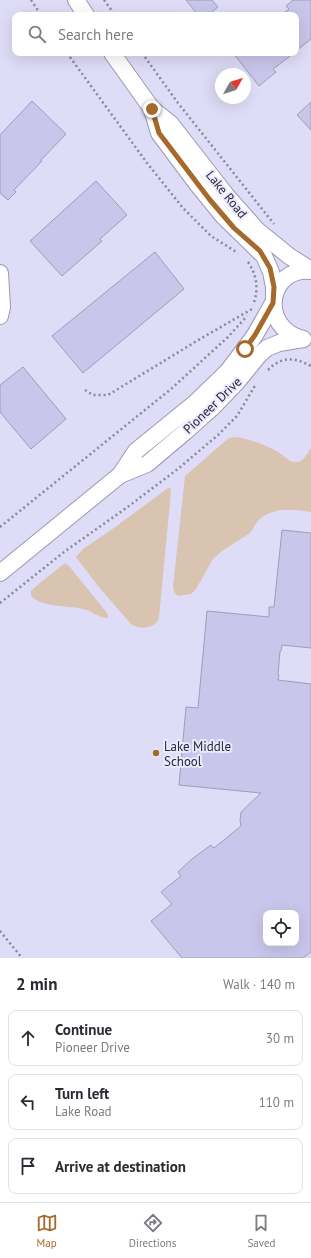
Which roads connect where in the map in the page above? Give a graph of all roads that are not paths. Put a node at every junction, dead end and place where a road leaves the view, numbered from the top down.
1 (76, 0) edge
2 (84, 12) edge
3 (114, 56) edge
4 (152, 109) junction
5 (311, 271) edge
6 (0, 273) edge
7 (274, 300) junction
8 (0, 316) edge
9 (307, 341) edge
10 (120, 475) junction
11 (0, 573) edge

1 - 2 street
3 - 4 street, Lake Road
4 - 5 street, Lake Road
4 - 7 street, Lake Road
5 - 7 street, Pioneer Drive
6 - 8 street
7 - 9 street, Lake Road
7 - 10 street, Pioneer Drive
9 - 10 street, Pioneer Drive
10 - 11 street, Pioneer Drive

